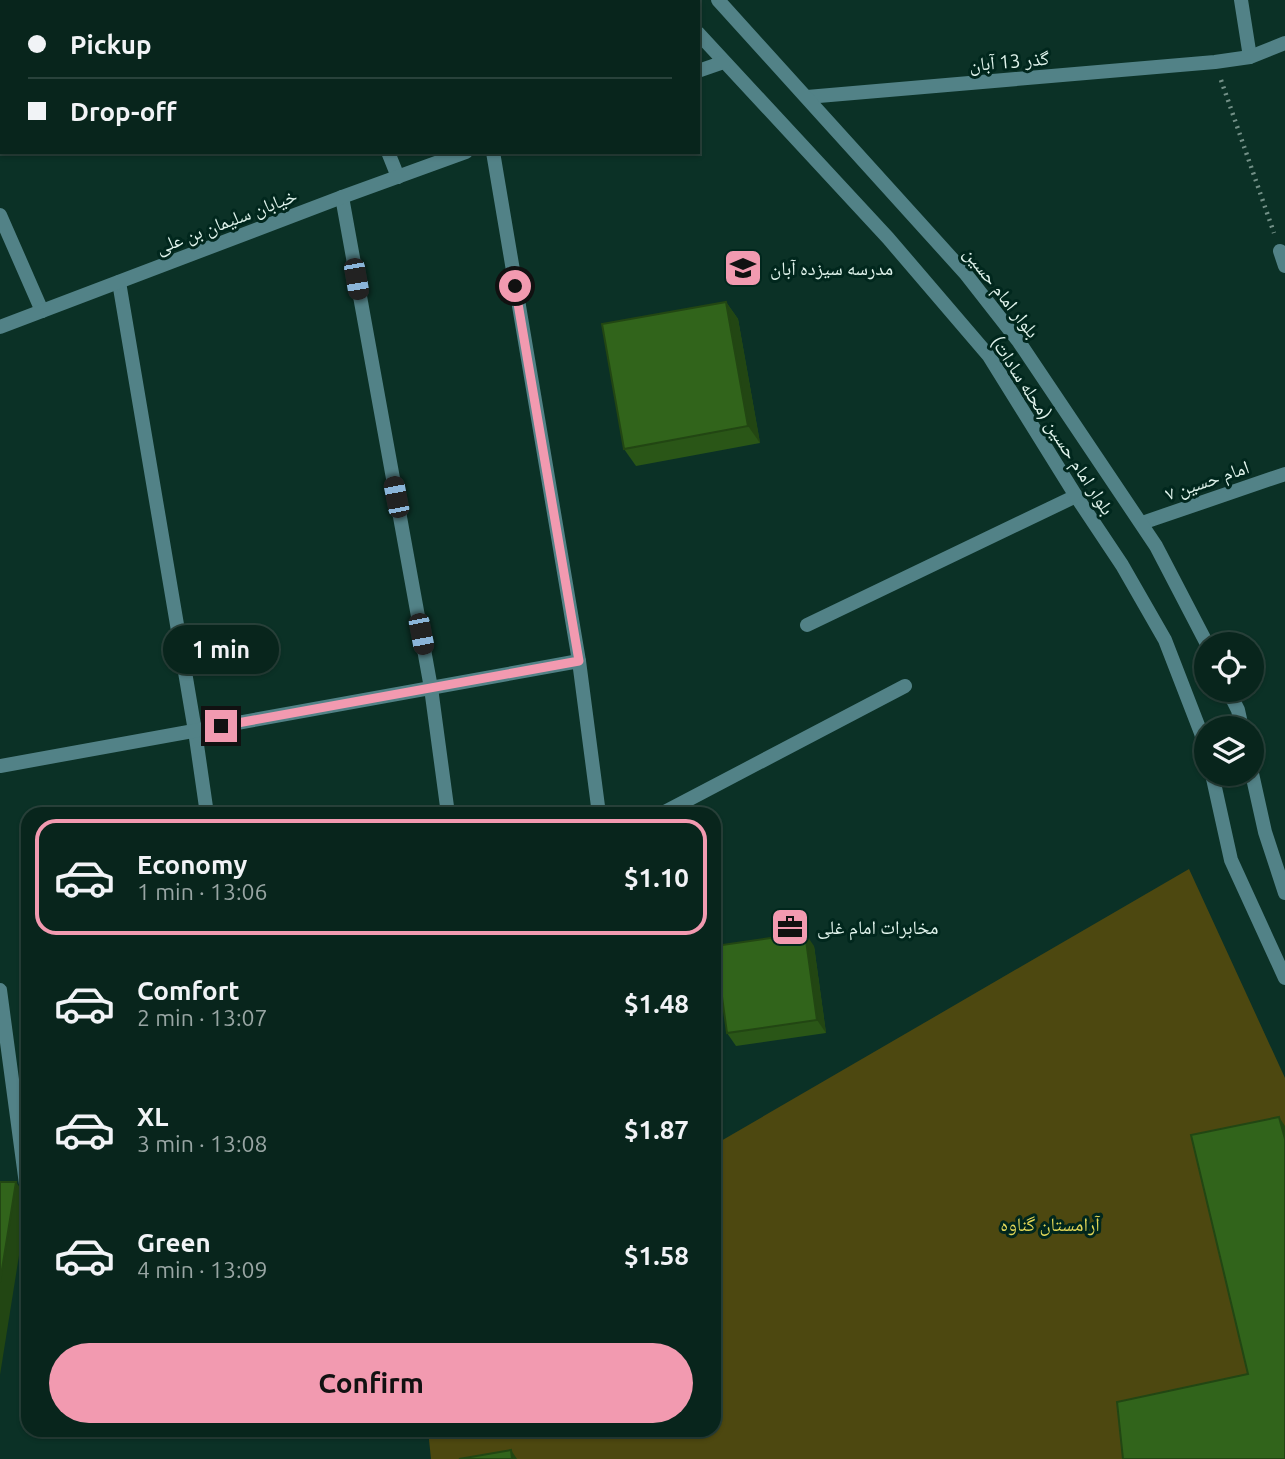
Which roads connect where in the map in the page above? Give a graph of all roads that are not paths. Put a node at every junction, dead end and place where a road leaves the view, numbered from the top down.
1 (718, 0) edge
2 (1241, 0) edge
3 (700, 35) edge
4 (1285, 43) edge
5 (1250, 57) junction
6 (724, 62) junction
7 (700, 70) edge
8 (807, 97) junction
9 (389, 154) edge
10 (461, 154) edge
11 (493, 154) edge
12 (398, 177) junction
13 (342, 197) junction
14 (0, 215) edge
15 (1280, 251) road end
16 (1285, 266) edge
17 (119, 282) junction
18 (42, 311) junction
19 (0, 327) edge
20 (1285, 474) edge
21 (1076, 496) junction
22 (1142, 523) junction
23 (807, 625) dead end
24 (1201, 632) edge
25 (579, 661) junction
26 (905, 686) dead end
27 (431, 688) junction
28 (1194, 716) edge
29 (195, 731) junction
30 (0, 766) edge
31 (1215, 786) edge
32 (1255, 786) edge
33 (206, 807) edge
34 (447, 807) edge
35 (598, 807) edge
36 (674, 807) edge
37 (1285, 893) edge
38 (1285, 978) edge
39 (0, 990) edge
40 (21, 1147) edge
41 (0, 1196) edge
42 (21, 1198) edge

1 - 8 street, بلوار امام حسین
2 - 5 street
3 - 6 street, بلوار امام حسین (محله سادات)
4 - 5 street, گذر 13 آبان
5 - 8 street, گذر 13 آبان
6 - 7 street
6 - 21 street, بلوار امام حسین (محله سادات)
8 - 22 street, بلوار امام حسین
9 - 12 street
10 - 12 street, خیابان سلیمان بن علی
11 - 25 street
12 - 13 street, خیابان سلیمان بن علی
13 - 17 street, خیابان سلیمان بن علی
13 - 27 street
14 - 18 street
15 - 16 street
17 - 18 street, خیابان سلیمان بن علی
17 - 29 street
18 - 19 street, خیابان سلیمان بن علی
20 - 22 street, امام حسین ۷
21 - 23 street
21 - 28 street, بلوار امام حسین (محله سادات)
22 - 24 street, بلوار امام حسین
25 - 27 street
25 - 35 street
26 - 36 street
27 - 29 street
27 - 34 street
29 - 30 street
29 - 33 street
31 - 38 street
32 - 37 street
39 - 40 street
41 - 42 street

